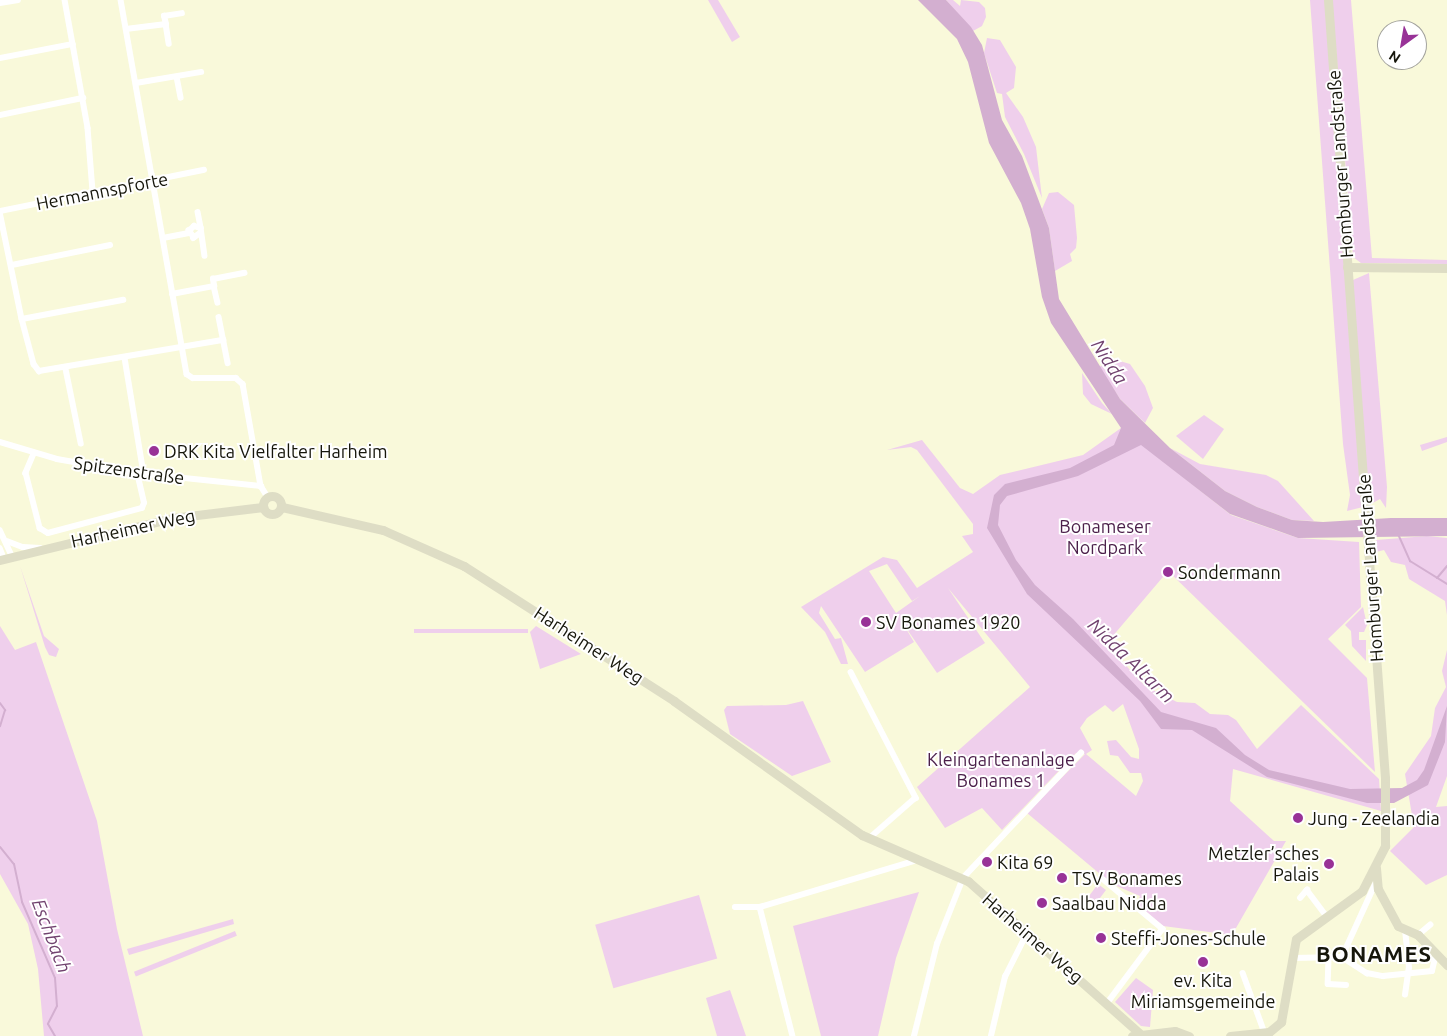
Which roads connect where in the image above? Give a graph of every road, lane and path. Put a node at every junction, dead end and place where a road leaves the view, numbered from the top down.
1 (18, 0) edge
2 (65, 0) edge
3 (121, 0) edge
4 (1328, 0) edge
5 (0, 4) edge
6 (182, 13) dead end
7 (166, 24) junction
8 (126, 29) junction
9 (73, 44) junction
10 (169, 44) dead end
11 (0, 58) edge
12 (201, 72) dead end
13 (177, 76) junction
14 (136, 83) junction
15 (83, 98) junction
16 (181, 98) dead end
17 (0, 115) edge
18 (204, 170) dead end
19 (152, 181) junction
20 (92, 192) junction
21 (0, 212) edge
22 (198, 212) dead end
23 (201, 231) junction
24 (163, 238) junction
25 (110, 245) dead end
26 (206, 256) dead end
27 (12, 265) junction
28 (1347, 267) junction
29 (1447, 268) edge
30 (244, 273) dead end
31 (214, 286) junction
32 (172, 294) junction
33 (123, 300) dead end
34 (218, 303) dead end
35 (220, 317) dead end
36 (22, 319) junction
37 (224, 340) junction
38 (182, 348) junction
39 (125, 358) junction
40 (228, 363) dead end
41 (66, 369) junction
42 (0, 442) edge
43 (81, 443) dead end
44 (34, 454) junction
45 (137, 473) junction
46 (144, 474) junction
47 (261, 486) junction
48 (268, 497) junction
49 (263, 507) junction
50 (282, 507) junction
51 (0, 530) edge
52 (7, 540) junction
53 (0, 548) edge
54 (44, 548) junction
55 (6, 558) edge
56 (851, 672) dead end
57 (1081, 753) dead end
58 (869, 839) junction
59 (918, 860) junction
60 (962, 878) junction
61 (1103, 879) dead end
62 (1370, 886) junction
63 (1300, 898) dead end
64 (735, 907) dead end
65 (760, 907) junction
66 (1328, 918) junction
67 (1430, 925) dead end
68 (1405, 930) junction
69 (1027, 933) junction
70 (1418, 935) junction
71 (1436, 954) junction
72 (1342, 957) junction
73 (1293, 958) junction
74 (1329, 959) junction
75 (1447, 965) edge
76 (1244, 973) dead end
77 (1408, 974) junction
78 (1346, 985) dead end
79 (1405, 995) dead end
80 (1106, 1004) junction
81 (1265, 1033) junction
82 (1136, 1035) edge
83 (793, 1036) edge
84 (914, 1036) edge
85 (992, 1036) edge
86 (1189, 1036) edge
87 (1230, 1036) edge

1 - 5 street
2 - 9 street
3 - 8 street
4 - 28 street, Homburger Landstraße
6 - 7 street
7 - 8 street
7 - 10 street
8 - 14 street
9 - 11 street
9 - 15 street
12 - 13 street
13 - 14 street
13 - 16 street
14 - 19 street
15 - 17 street
15 - 20 street
18 - 19 street, Hermannspforte
19 - 20 street, Hermannspforte
19 - 24 street
20 - 21 street, Hermannspforte
21 - 27 street
22 - 23 street
23 - 24 street
23 - 26 street
24 - 32 street
25 - 27 street
27 - 36 street
28 - 29 street
28 - 62 street, Homburger Landstraße
30 - 31 street
31 - 32 street
31 - 34 street
32 - 38 street
33 - 36 street
35 - 37 street
36 - 41 street
37 - 38 street
37 - 40 street
38 - 39 street
38 - 47 street
39 - 41 street
39 - 46 street
41 - 43 street
42 - 44 street, Spitzenstraße
44 - 45 street, Spitzenstraße
44 - 45 street
45 - 46 street, Spitzenstraße
46 - 47 street, Spitzenstraße
47 - 48 street
48 - 49 street
48 - 50 street
49 - 50 street
49 - 54 street, Harheimer Weg
50 - 58 street, Harheimer Weg
51 - 52 street
52 - 54 street
52 - 55 street
53 - 55 street
54 - 55 street, Harheimer Weg
56 - 58 street
57 - 60 street
58 - 59 street, Harheimer Weg
59 - 60 street, Harheimer Weg
59 - 65 street
60 - 69 street, Harheimer Weg
60 - 84 street
61 - 80 street
62 - 66 street
62 - 68 street
62 - 72 street, Homburger Landstraße
63 - 66 street
64 - 65 street
65 - 83 street
66 - 73 street
67 - 70 street
68 - 70 street
68 - 77 street
69 - 80 street, Harheimer Weg
69 - 85 street
70 - 71 street
71 - 75 street
71 - 77 street
72 - 74 street
72 - 77 street
73 - 74 street
73 - 81 street
74 - 78 street
76 - 81 street
77 - 79 street
80 - 82 street, Harheimer Weg
81 - 87 street
82 - 86 street, Harheimer Weg

